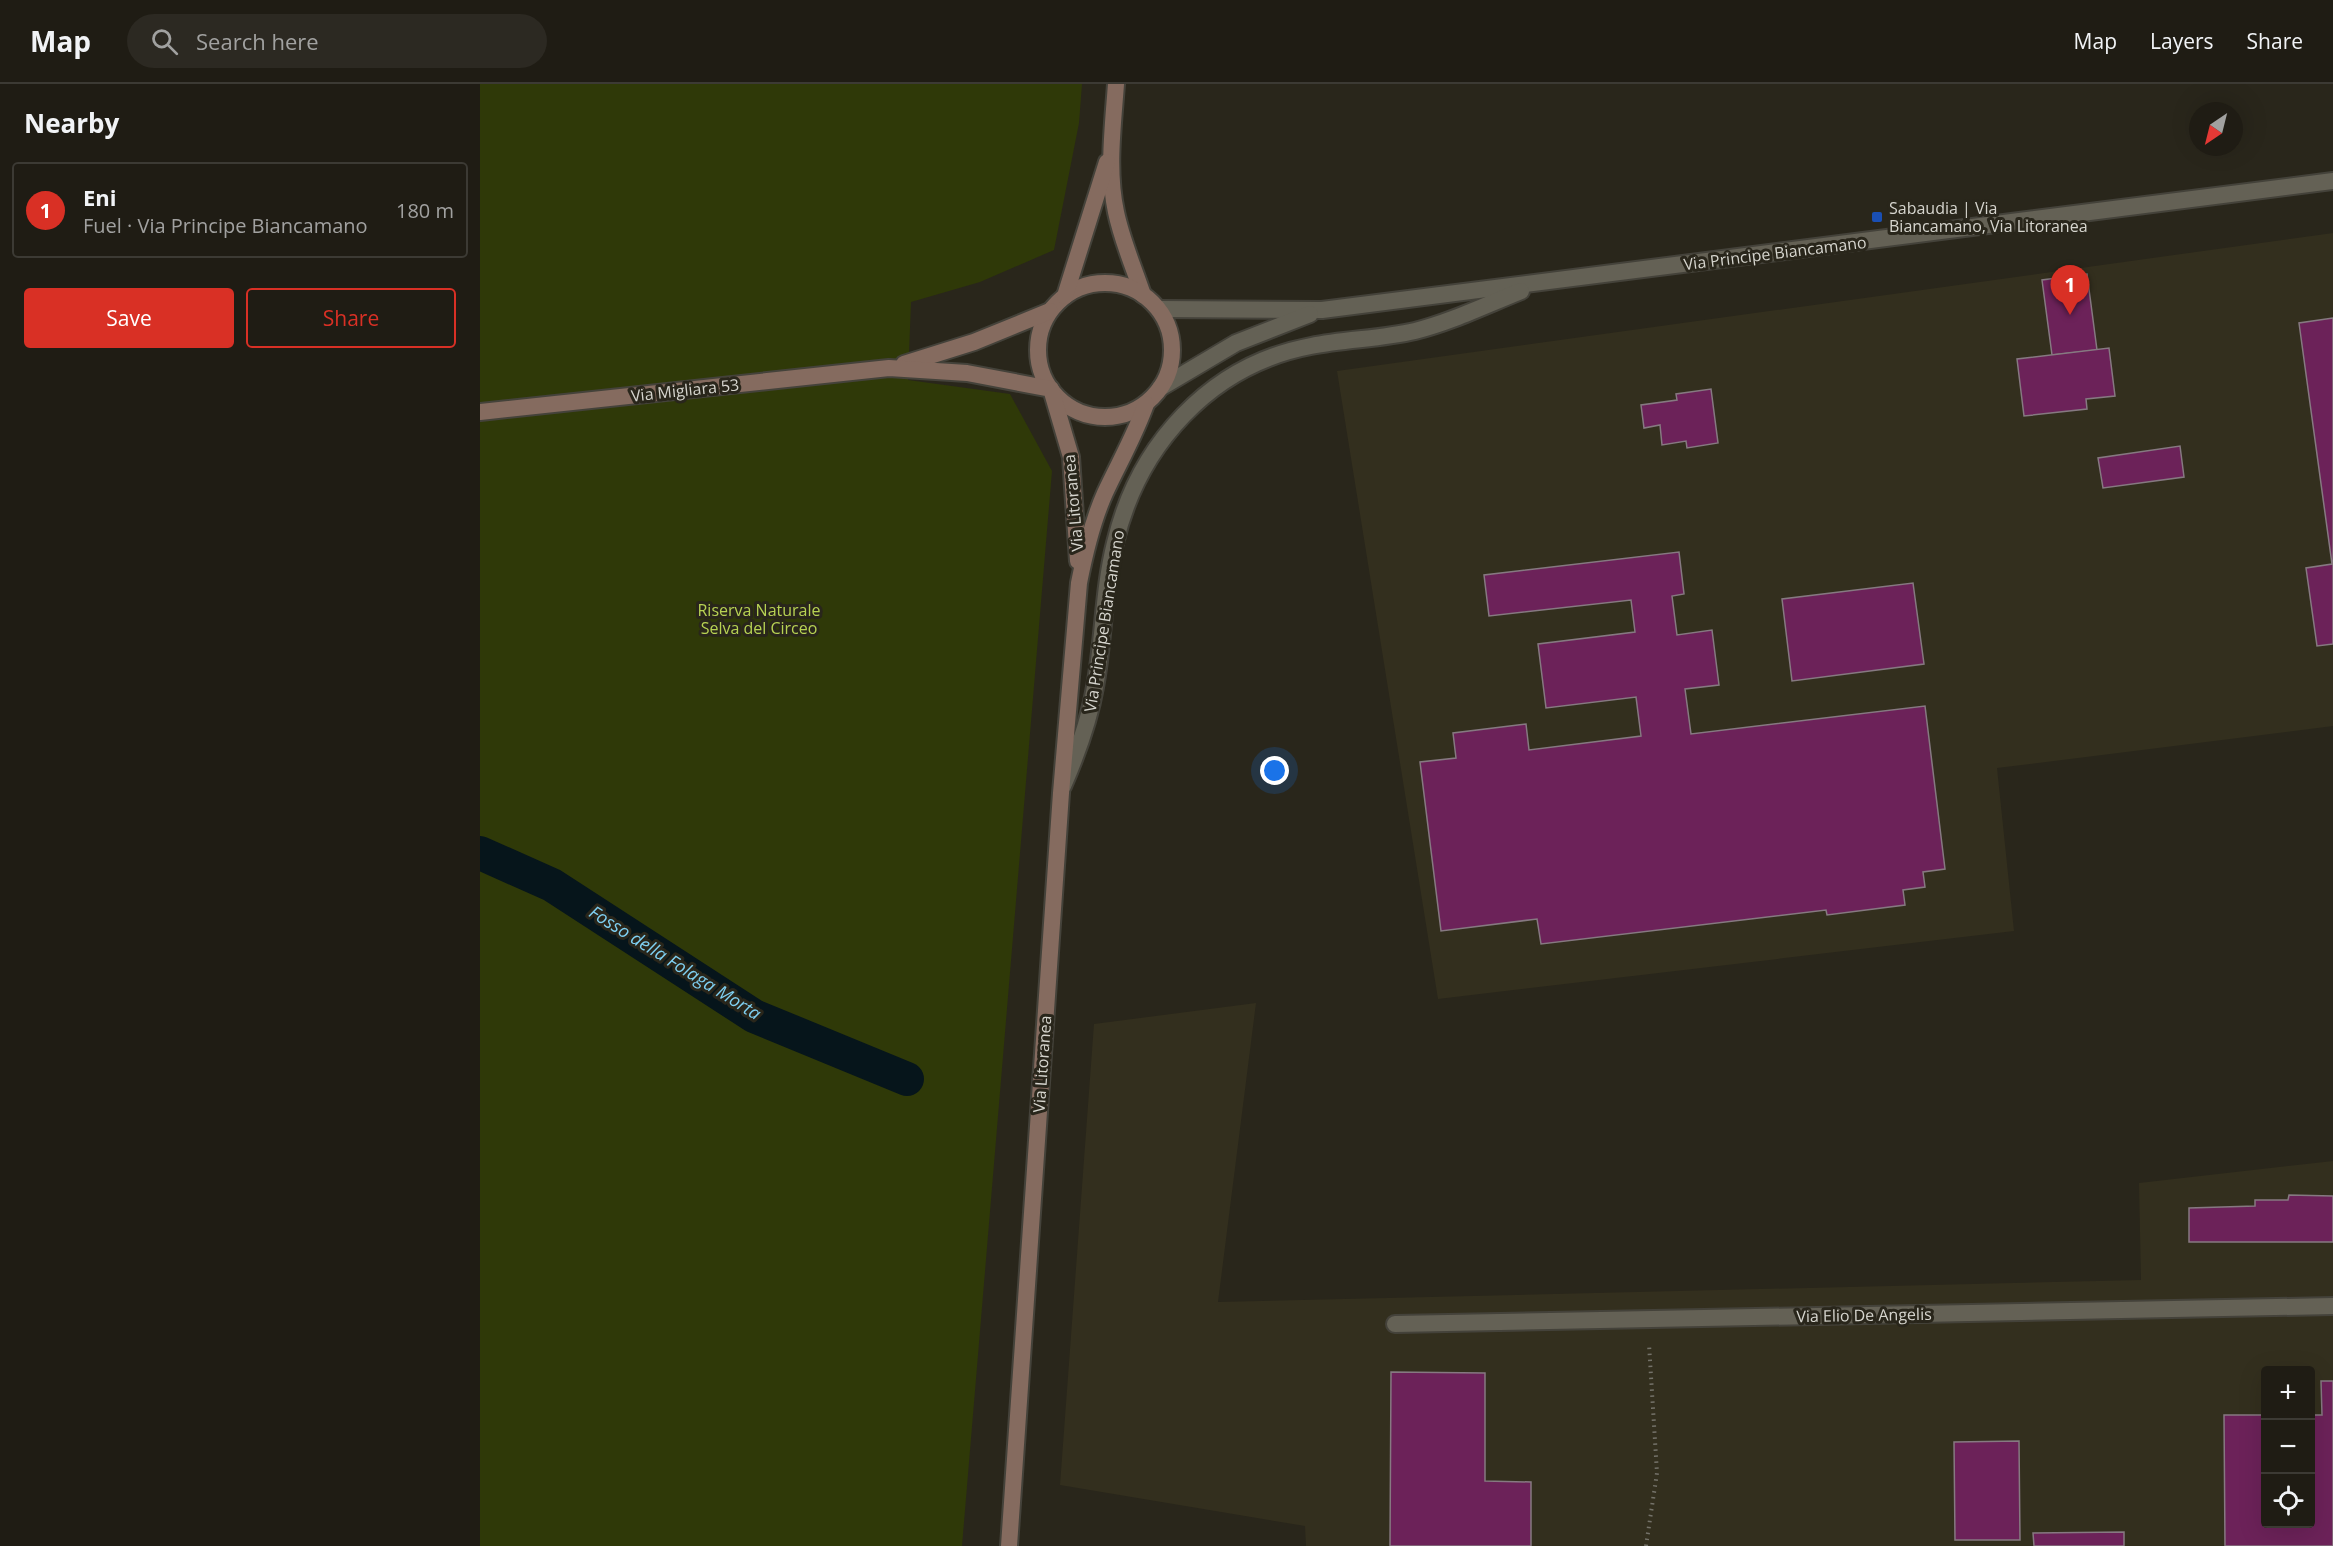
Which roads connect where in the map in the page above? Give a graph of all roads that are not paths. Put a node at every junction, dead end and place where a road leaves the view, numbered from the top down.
1 (1116, 84) edge
2 (1112, 147) junction
3 (2333, 182) edge
4 (1538, 283) junction
5 (1143, 295) junction
6 (1065, 296) junction
7 (1159, 309) junction
8 (1322, 310) junction
9 (1050, 311) junction
10 (889, 368) junction
11 (1160, 388) junction
12 (1051, 389) junction
13 (1146, 404) junction
14 (480, 412) edge
15 (1079, 583) junction
16 (1061, 793) junction
17 (2333, 1306) edge
18 (1395, 1324) dead end
19 (1009, 1546) edge

1 - 2 main road
2 - 5 main road
2 - 6 main road
3 - 4 street, Via Principe Biancamano
4 - 8 street, Via Principe Biancamano
4 - 16 street, Via Principe Biancamano
5 - 6 main road
5 - 7 main road
6 - 9 main road
7 - 8 street, Via Principe Biancamano
7 - 11 main road
8 - 11 street, Via Principe Biancamano
9 - 10 main road, Via Migliara 53
9 - 12 main road
10 - 12 main road, Via Migliara 53
10 - 14 main road, Via Migliara 53
11 - 13 main road
12 - 13 main road
12 - 15 main road, Via Litoranea
13 - 15 main road, Via Litoranea
15 - 16 main road, Via Litoranea
16 - 19 main road, Via Litoranea
17 - 18 street, Via Elio De Angelis

